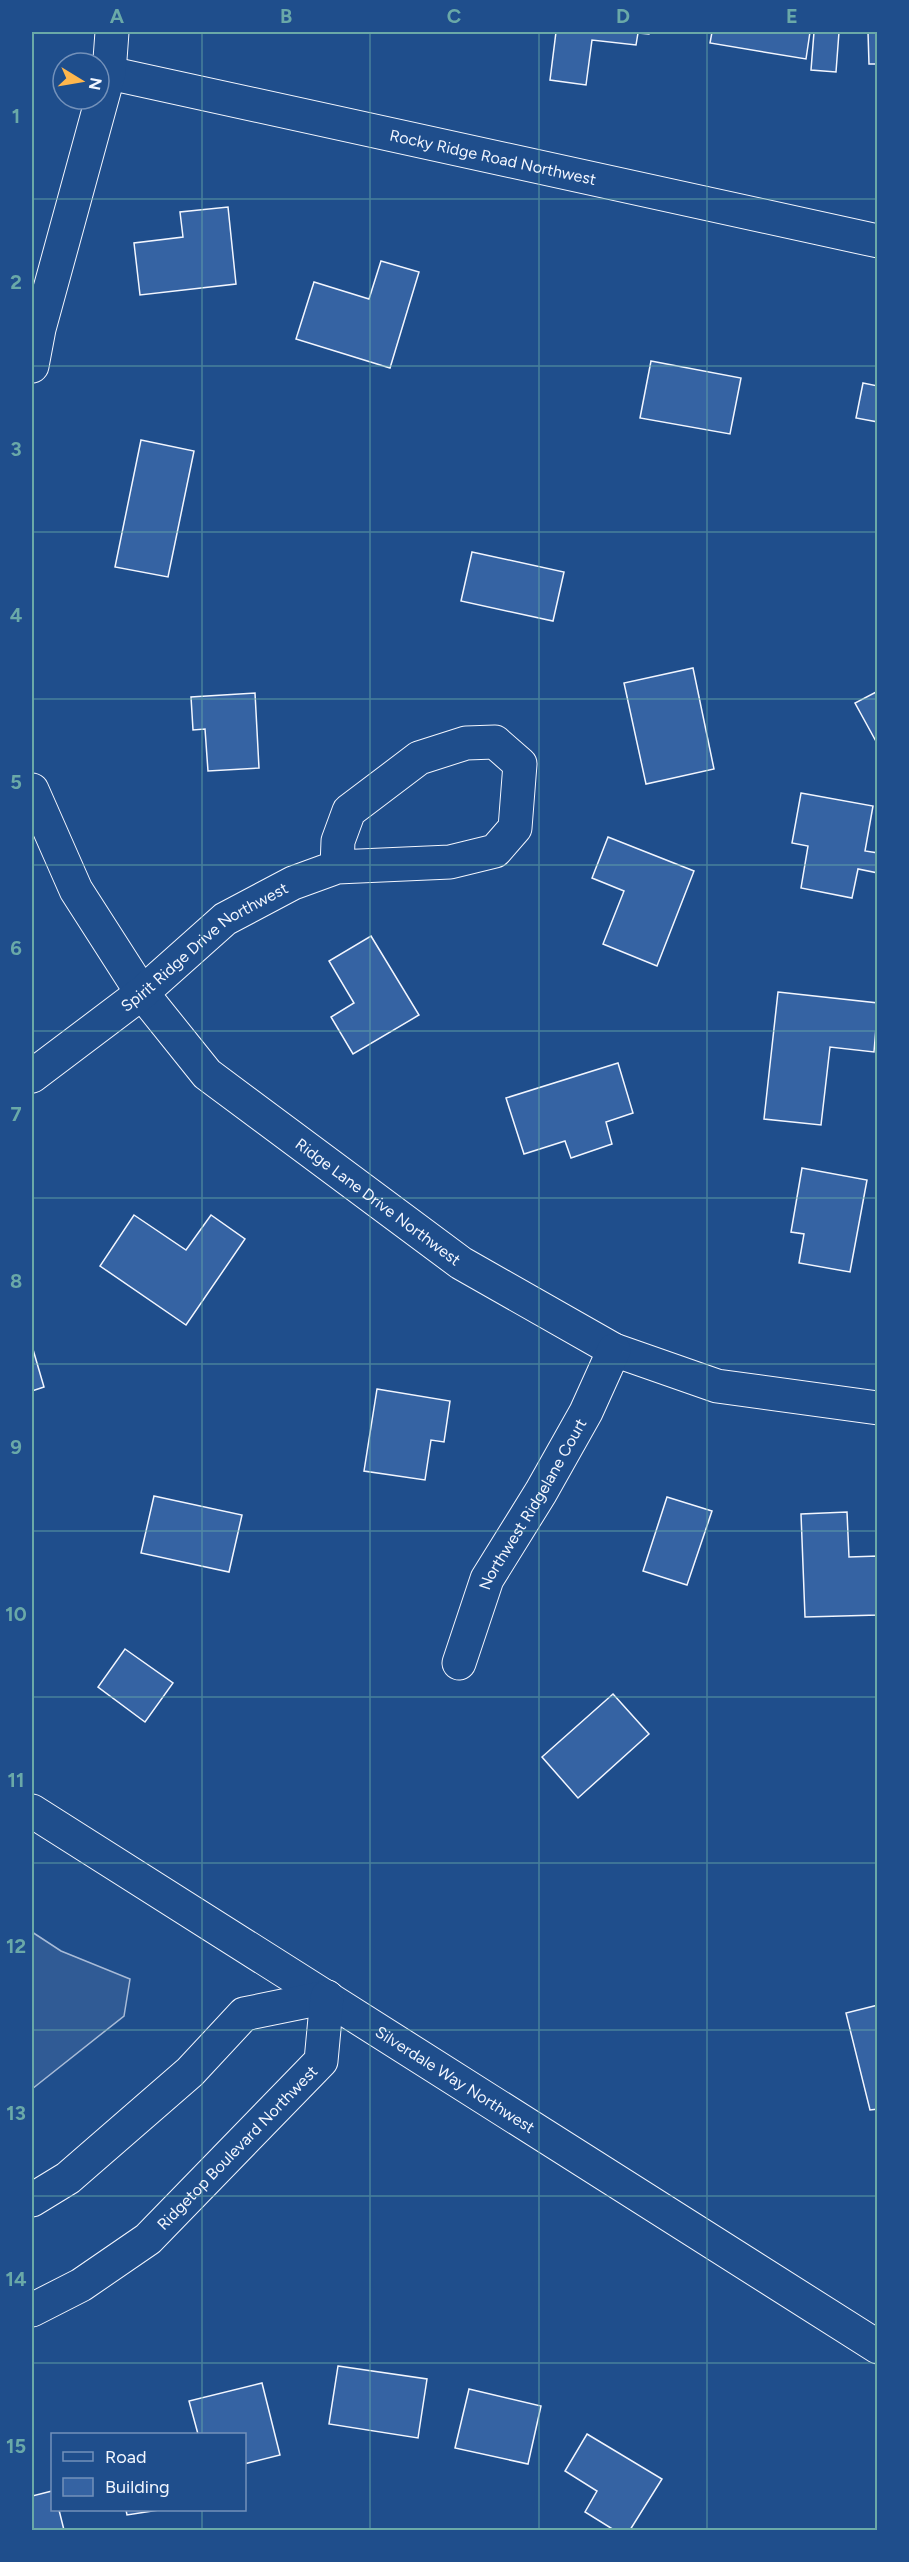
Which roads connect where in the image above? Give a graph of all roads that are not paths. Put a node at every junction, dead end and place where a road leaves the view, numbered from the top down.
1 (112, 32) edge
2 (111, 51) edge
3 (111, 73) edge
4 (99, 111) edge
5 (878, 241) edge
6 (32, 366) edge
7 (32, 790) edge
8 (337, 867) junction
9 (142, 993) junction
10 (32, 1076) edge
11 (614, 1350) junction
12 (878, 1408) edge
13 (459, 1663) dead end
14 (32, 1811) edge
15 (327, 1997) junction
16 (32, 2200) edge
17 (32, 2310) edge
18 (878, 2347) edge

1 - 2 street
3 - 5 street, Rocky Ridge Road Northwest
4 - 6 street
7 - 9 street, Ridge Lane Drive Northwest
8 - 8 street, Spirit Ridge Drive Northwest
8 - 9 street, Spirit Ridge Drive Northwest
9 - 10 street, Spirit Ridge Drive Northwest
9 - 11 street, Ridge Lane Drive Northwest
11 - 12 street, Ridge Lane Drive Northwest
11 - 13 street, Northwest Ridgelane Court
14 - 15 street, Silverdale Way Northwest
15 - 16 street
15 - 17 street, Ridgetop Boulevard Northwest
15 - 18 street, Silverdale Way Northwest

